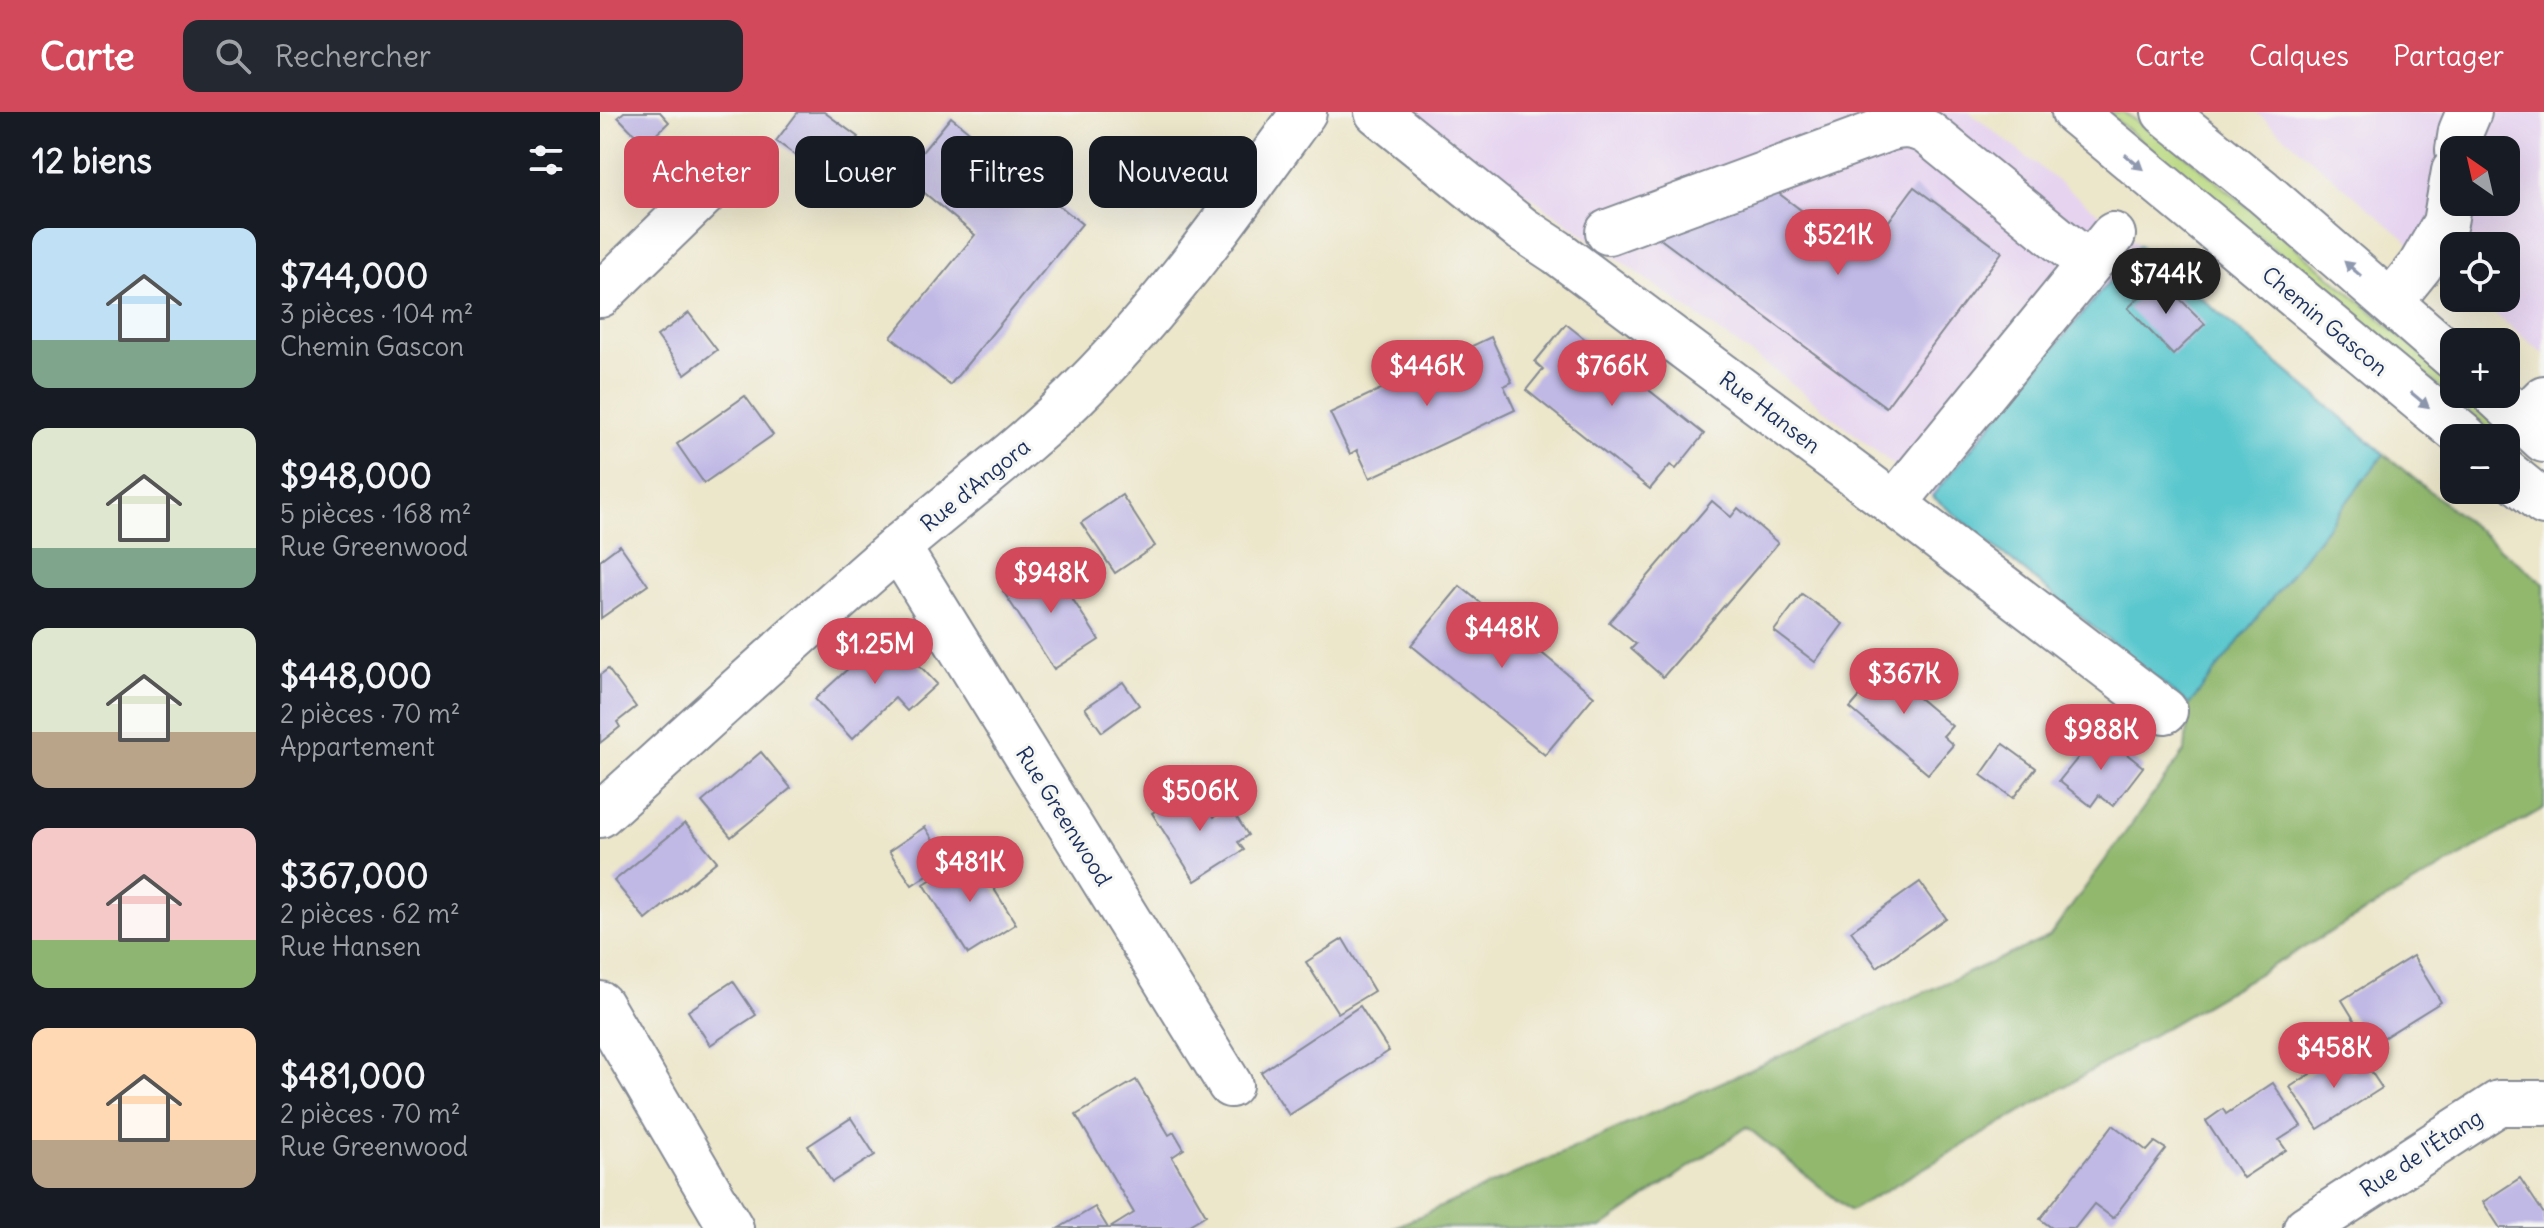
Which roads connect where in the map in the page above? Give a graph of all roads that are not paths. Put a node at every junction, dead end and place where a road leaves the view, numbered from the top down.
1 (1304, 112) edge
2 (1377, 112) edge
3 (2074, 112) edge
4 (2164, 112) edge
5 (2469, 112) edge
6 (1936, 123) edge
7 (2460, 136) edge
8 (690, 208) edge
9 (2446, 216) edge
10 (1608, 232) dead end
11 (600, 295) edge
12 (2391, 302) junction
13 (2440, 346) edge
14 (2449, 424) edge
15 (2520, 483) edge
16 (2544, 503) edge
17 (1894, 504) junction
18 (898, 547) junction
19 (2165, 711) dead end
20 (600, 815) edge
21 (600, 1004) edge
22 (1230, 1085) dead end
23 (2544, 1103) edge
24 (731, 1228) edge
25 (2306, 1228) edge

1 - 18 street, Rue d'Angora
2 - 17 street, Rue Hansen
3 -> 14 street, Chemin Gascon
12 -> 4 street
5 - 7 street
6 - 10 street
6 - 17 street
8 - 11 street
9 - 12 street
12 - 13 street
15 - 16 street
17 - 19 street, Rue Hansen
18 - 20 street, Rue d'Angora
18 - 22 street, Rue Greenwood
21 - 24 street
23 - 25 street, Rue de l'Étang

